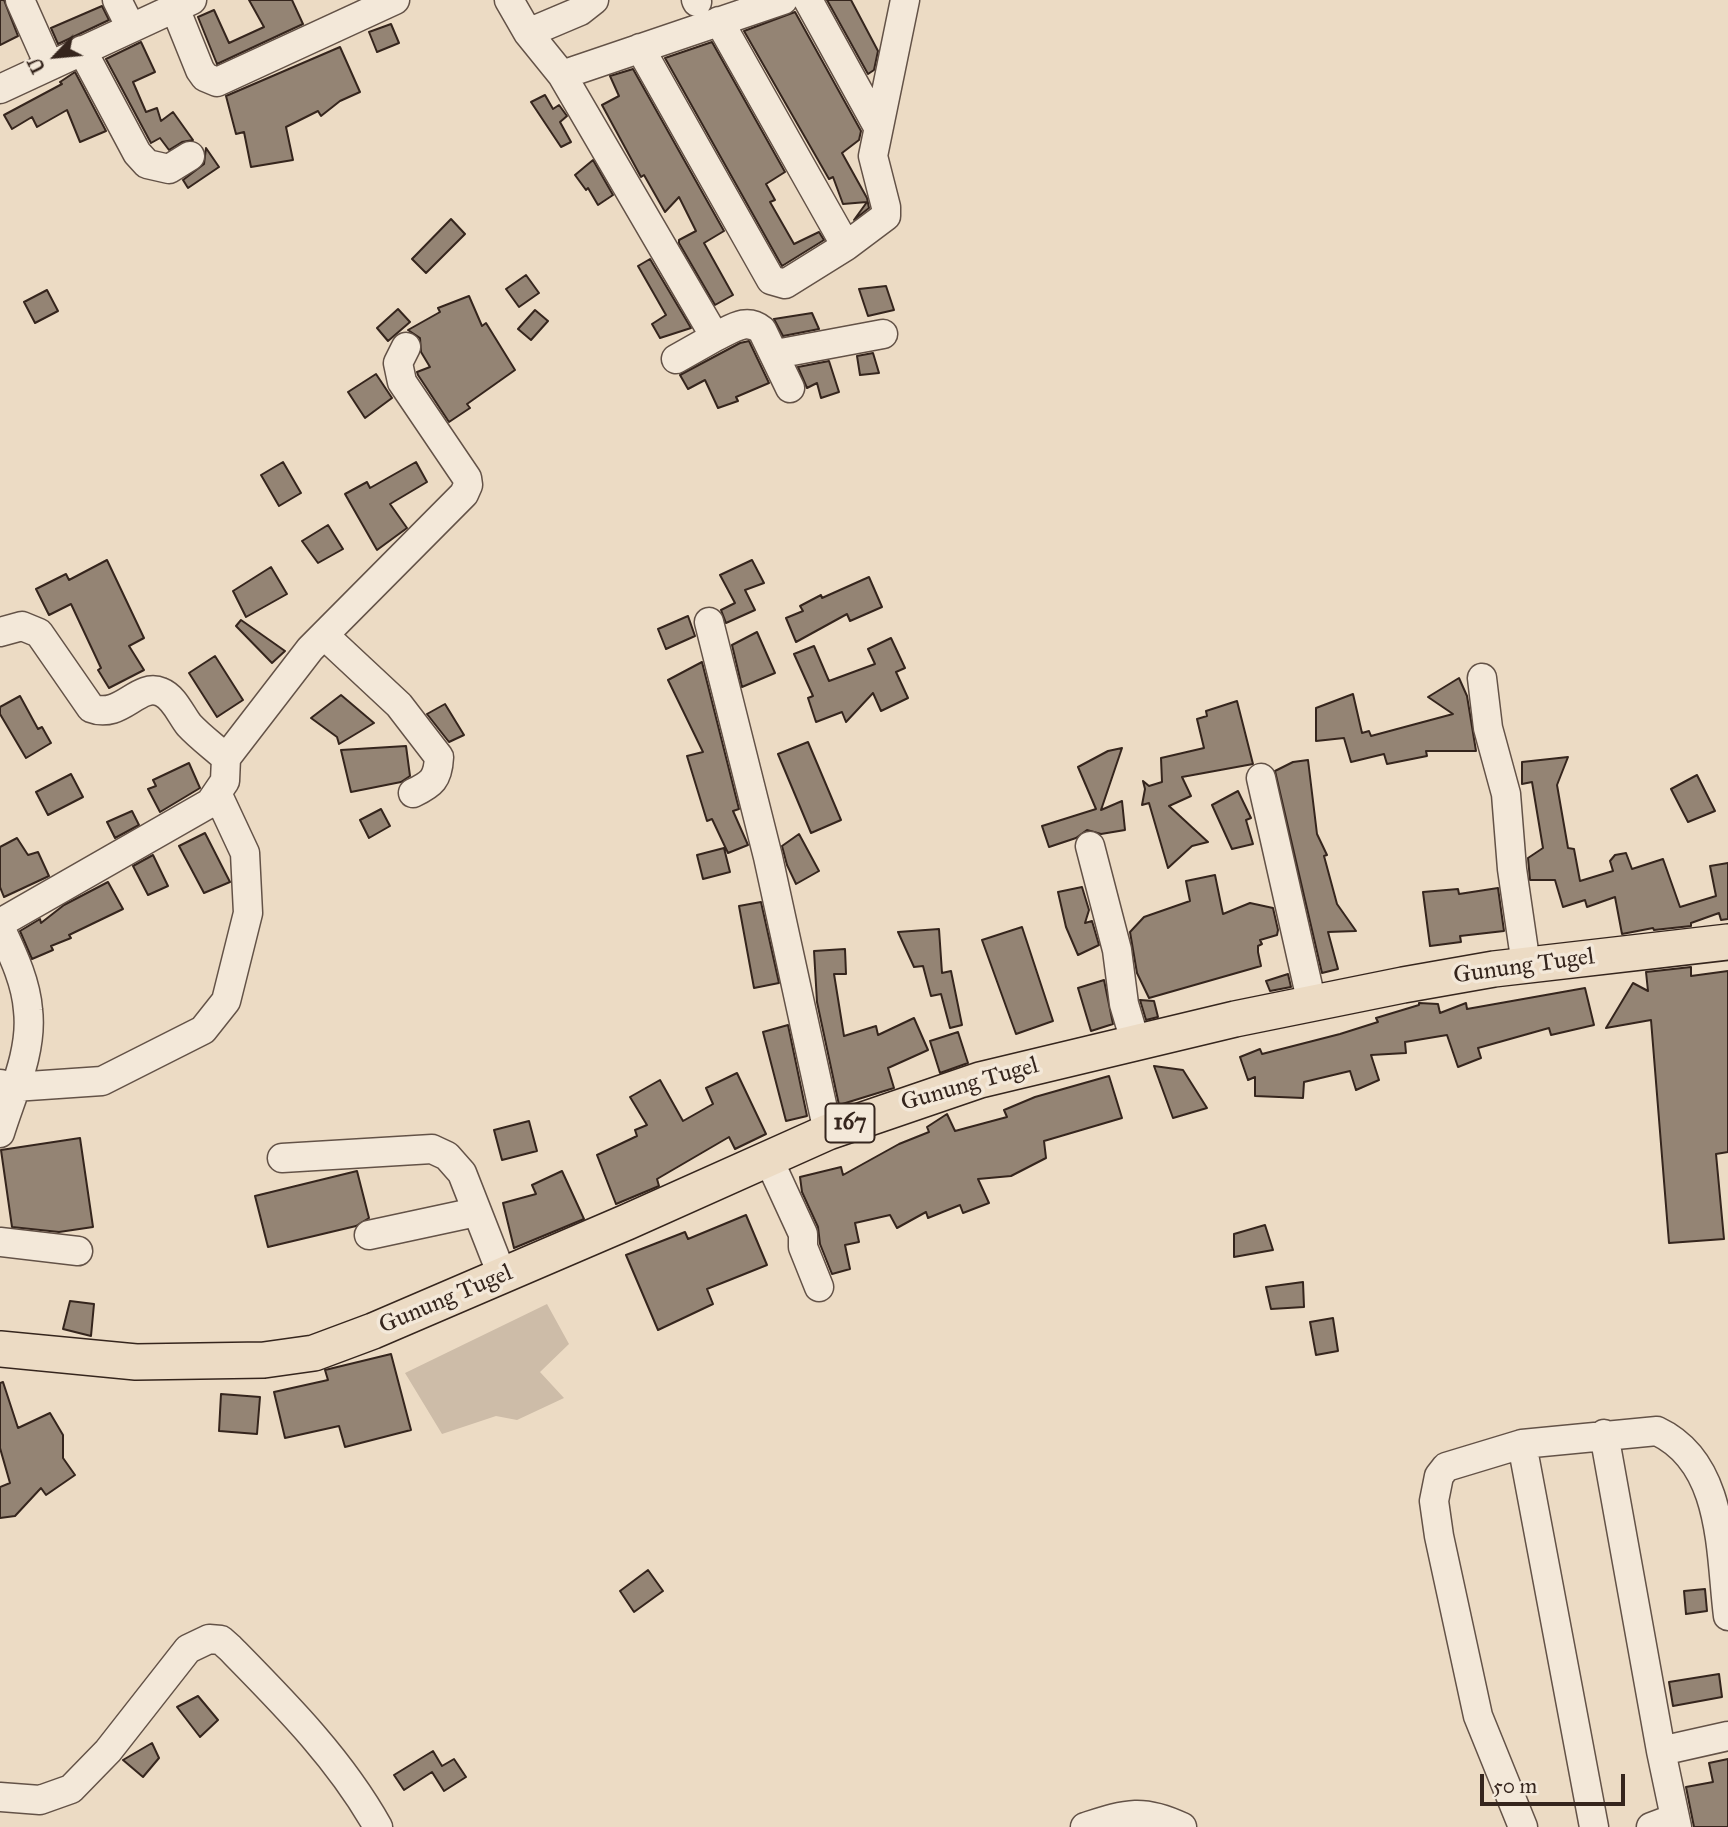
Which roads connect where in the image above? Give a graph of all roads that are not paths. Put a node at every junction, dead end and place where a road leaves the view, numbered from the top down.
1 (20, 0) edge
2 (117, 0) edge
3 (395, 0) edge
4 (509, 0) edge
5 (594, 0) edge
6 (783, 0) edge
7 (808, 0) edge
8 (905, 0) edge
9 (183, 4) edge
10 (719, 21) junction
11 (131, 28) junction
12 (528, 33) junction
13 (640, 48) junction
14 (82, 50) junction
15 (49, 65) junction
16 (562, 75) junction
17 (0, 89) edge
18 (878, 127) junction
19 (190, 156) dead end
20 (846, 246) junction
21 (883, 334) dead end
22 (715, 337) junction
23 (406, 347) dead end
24 (776, 354) junction
25 (676, 359) dead end
26 (790, 388) dead end
27 (709, 622) dead end
28 (0, 632) edge
29 (324, 635) junction
30 (1482, 678) dead end
31 (226, 758) junction
32 (1261, 778) dead end
33 (217, 793) junction
34 (413, 793) dead end
35 (1090, 846) dead end
36 (0, 925) edge
37 (1728, 942) edge
38 (1526, 965) junction
39 (1312, 1004) junction
40 (1135, 1041) junction
41 (7, 1086) edge
42 (828, 1132) junction
43 (0, 1133) edge
44 (282, 1158) dead end
45 (768, 1158) junction
46 (476, 1212) junction
47 (369, 1235) dead end
48 (0, 1242) edge
49 (79, 1251) dead end
50 (502, 1275) junction
51 (819, 1287) dead end
52 (0, 1349) edge
53 (1604, 1434) junction
54 (1522, 1444) junction
55 (1728, 1616) edge
56 (1728, 1736) edge
57 (1661, 1751) junction
58 (0, 1797) edge
59 (1668, 1824) edge
60 (378, 1827) edge
61 (1085, 1827) edge
62 (1182, 1827) edge
63 (1523, 1827) edge
64 (1594, 1827) edge

1 - 15 street
2 - 11 street
3 - 9 street
4 - 12 street
5 - 12 street
6 - 10 street
7 - 18 street
8 - 18 street
9 - 11 street
10 - 13 street
10 - 20 street
11 - 14 street
12 - 16 street
13 - 16 street
13 - 20 street
14 - 15 street
14 - 19 street
15 - 17 street
16 - 22 street
18 - 20 street
21 - 24 street
22 - 24 street
22 - 25 street
23 - 29 street
24 - 26 street
27 - 42 street
28 - 31 street
29 - 31 street
29 - 34 street
30 - 38 street
31 - 33 street
32 - 39 street
33 - 36 street
33 - 41 street
35 - 40 street
36 - 41 street
37 - 38 main road, Gunung Tugel / 167
38 - 39 main road, Gunung Tugel / 167
39 - 40 main road, Gunung Tugel / 167
40 - 42 main road, Gunung Tugel / 167
41 - 43 street
42 - 45 main road, Gunung Tugel / 167
44 - 46 street
45 - 50 main road, Gunung Tugel / 167
45 - 51 street
46 - 47 street
46 - 50 street
48 - 49 street
50 - 52 main road, Gunung Tugel / 167
53 - 54 street
53 - 55 street
53 - 57 street
54 - 63 street
54 - 64 street
56 - 57 street
57 - 59 street
58 - 60 street
61 - 62 street

